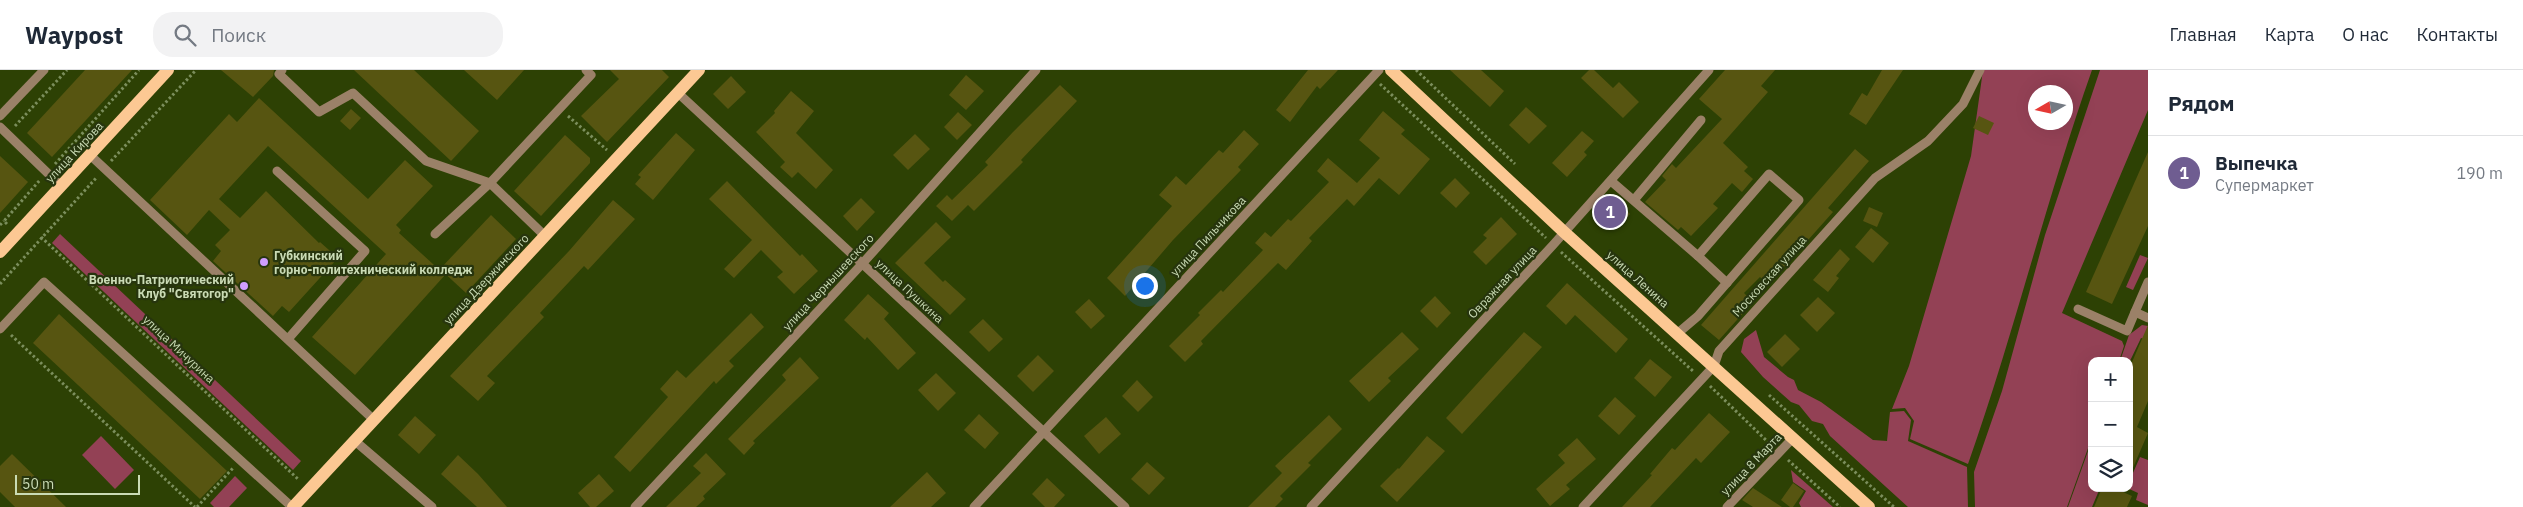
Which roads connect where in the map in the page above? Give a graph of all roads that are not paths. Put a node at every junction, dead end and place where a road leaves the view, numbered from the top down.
1 (44, 70) edge
2 (168, 70) edge
3 (282, 70) edge
4 (586, 70) edge
5 (700, 70) edge
6 (1036, 70) edge
7 (1392, 70) edge
8 (1709, 70) edge
9 (1980, 70) edge
10 (1376, 73) edge
11 (678, 93) junction
12 (0, 116) edge
13 (1701, 120) dead end
14 (4, 131) edge
15 (90, 155) junction
16 (278, 171) dead end
17 (1611, 181) junction
18 (490, 183) junction
19 (61, 186) junction
20 (1634, 200) junction
21 (1564, 232) junction
22 (435, 234) dead end
23 (545, 236) junction
24 (0, 252) edge
25 (1698, 256) junction
26 (862, 264) junction
27 (2148, 282) edge
28 (1728, 283) junction
29 (2078, 309) dead end
30 (2135, 312) junction
31 (2148, 318) edge
32 (1, 328) edge
33 (1678, 333) junction
34 (288, 340) junction
35 (1714, 366) junction
36 (374, 420) junction
37 (1044, 432) junction
38 (1792, 439) junction
39 (355, 441) junction
40 (292, 507) edge
41 (432, 507) edge
42 (634, 507) edge
43 (974, 507) edge
44 (1125, 507) edge
45 (1311, 507) edge
46 (1583, 507) edge
47 (1726, 507) edge
48 (1869, 507) edge

1 - 12 street
2 - 15 main road, улица Кирова
3 - 18 street
4 - 18 street
5 - 11 main road, улица Дзержинского
6 - 26 street, улица Чернышевского
7 - 21 main road, улица Ленина
8 - 17 street, Овражная улица
9 - 35 street, Московская улица
10 - 37 street, улица Пильчикова
11 - 23 main road, улица Дзержинского
11 - 26 street, улица Пушкина
13 - 20 street
14 - 19 street
15 - 19 main road, улица Кирова
15 - 34 street
16 - 34 street
17 - 20 street
17 - 21 street, Овражная улица
18 - 22 street
18 - 23 street
19 - 24 main road, улица Кирова
20 - 25 street
21 - 33 main road, улица Ленина
21 - 45 street, Овражная улица
23 - 36 main road, улица Дзержинского
25 - 28 street
25 - 28 street
26 - 37 street, улица Пушкина
26 - 42 street, улица Чернышевского
27 - 30 street
28 - 33 street
29 - 30 street
30 - 31 street
32 - 40 street
33 - 35 main road, улица Ленина
34 - 36 street
35 - 38 main road, улица Ленина
35 - 46 street, Московская улица
36 - 39 main road, улица Дзержинского
37 - 43 street, улица Пильчикова
37 - 44 street, улица Пушкина
38 - 47 street, улица 8 Марта
38 - 48 main road, улица Ленина
39 - 40 main road, улица Дзержинского
39 - 41 street

